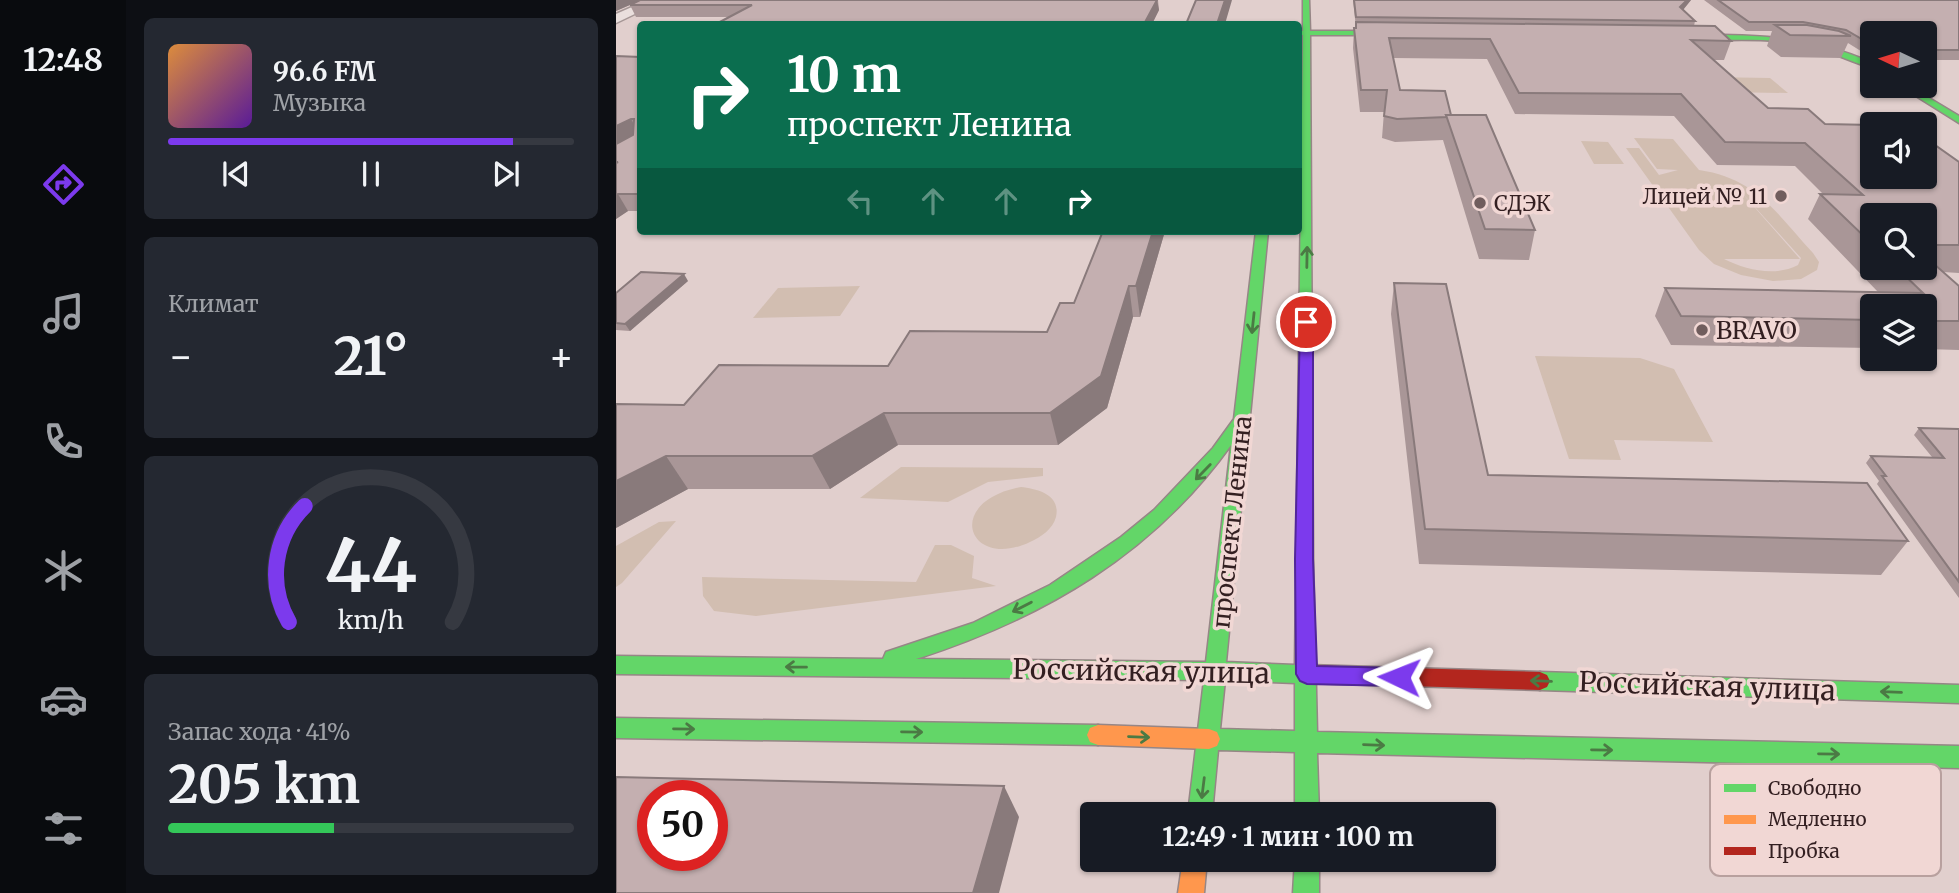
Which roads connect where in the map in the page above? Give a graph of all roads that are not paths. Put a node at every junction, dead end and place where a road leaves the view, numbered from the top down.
1 (658, 0) edge
2 (1306, 0) edge
3 (616, 19) edge
4 (616, 27) edge
5 (631, 27) edge
6 (1302, 33) edge
7 (1429, 33) edge
8 (1653, 36) edge
9 (1860, 58) edge
10 (1923, 98) edge
11 (1959, 120) edge
12 (1262, 235) edge
13 (1244, 417) junction
14 (616, 665) edge
15 (864, 668) junction
16 (1215, 671) junction
17 (1307, 674) junction
18 (1959, 694) edge
19 (616, 728) edge
20 (1209, 739) junction
21 (1306, 742) junction
22 (1959, 757) edge
23 (1201, 802) edge
24 (1307, 802) edge
25 (1193, 872) edge
26 (1307, 872) edge
27 (1191, 893) edge
28 (1306, 893) edge

1 - 3 street
2 - 6 main road
4 - 5 street
6 - 7 main road
17 -> 6 main road
8 - 9 main road
10 - 11 main road
12 -> 13 main road, проспект Ленина
13 -> 15 main road
13 - 16 main road, проспект Ленина
15 -> 14 main road, Российская улица
15 - 16 main road, Российская улица
16 - 17 main road, Российская улица
16 - 20 main road, проспект Ленина
18 -> 17 main road, Российская улица
17 - 21 main road
19 -> 20 main road
20 - 21 main road
20 -> 23 main road, проспект Ленина
21 -> 22 main road
21 - 24 main road
25 - 27 main road
26 - 28 main road

